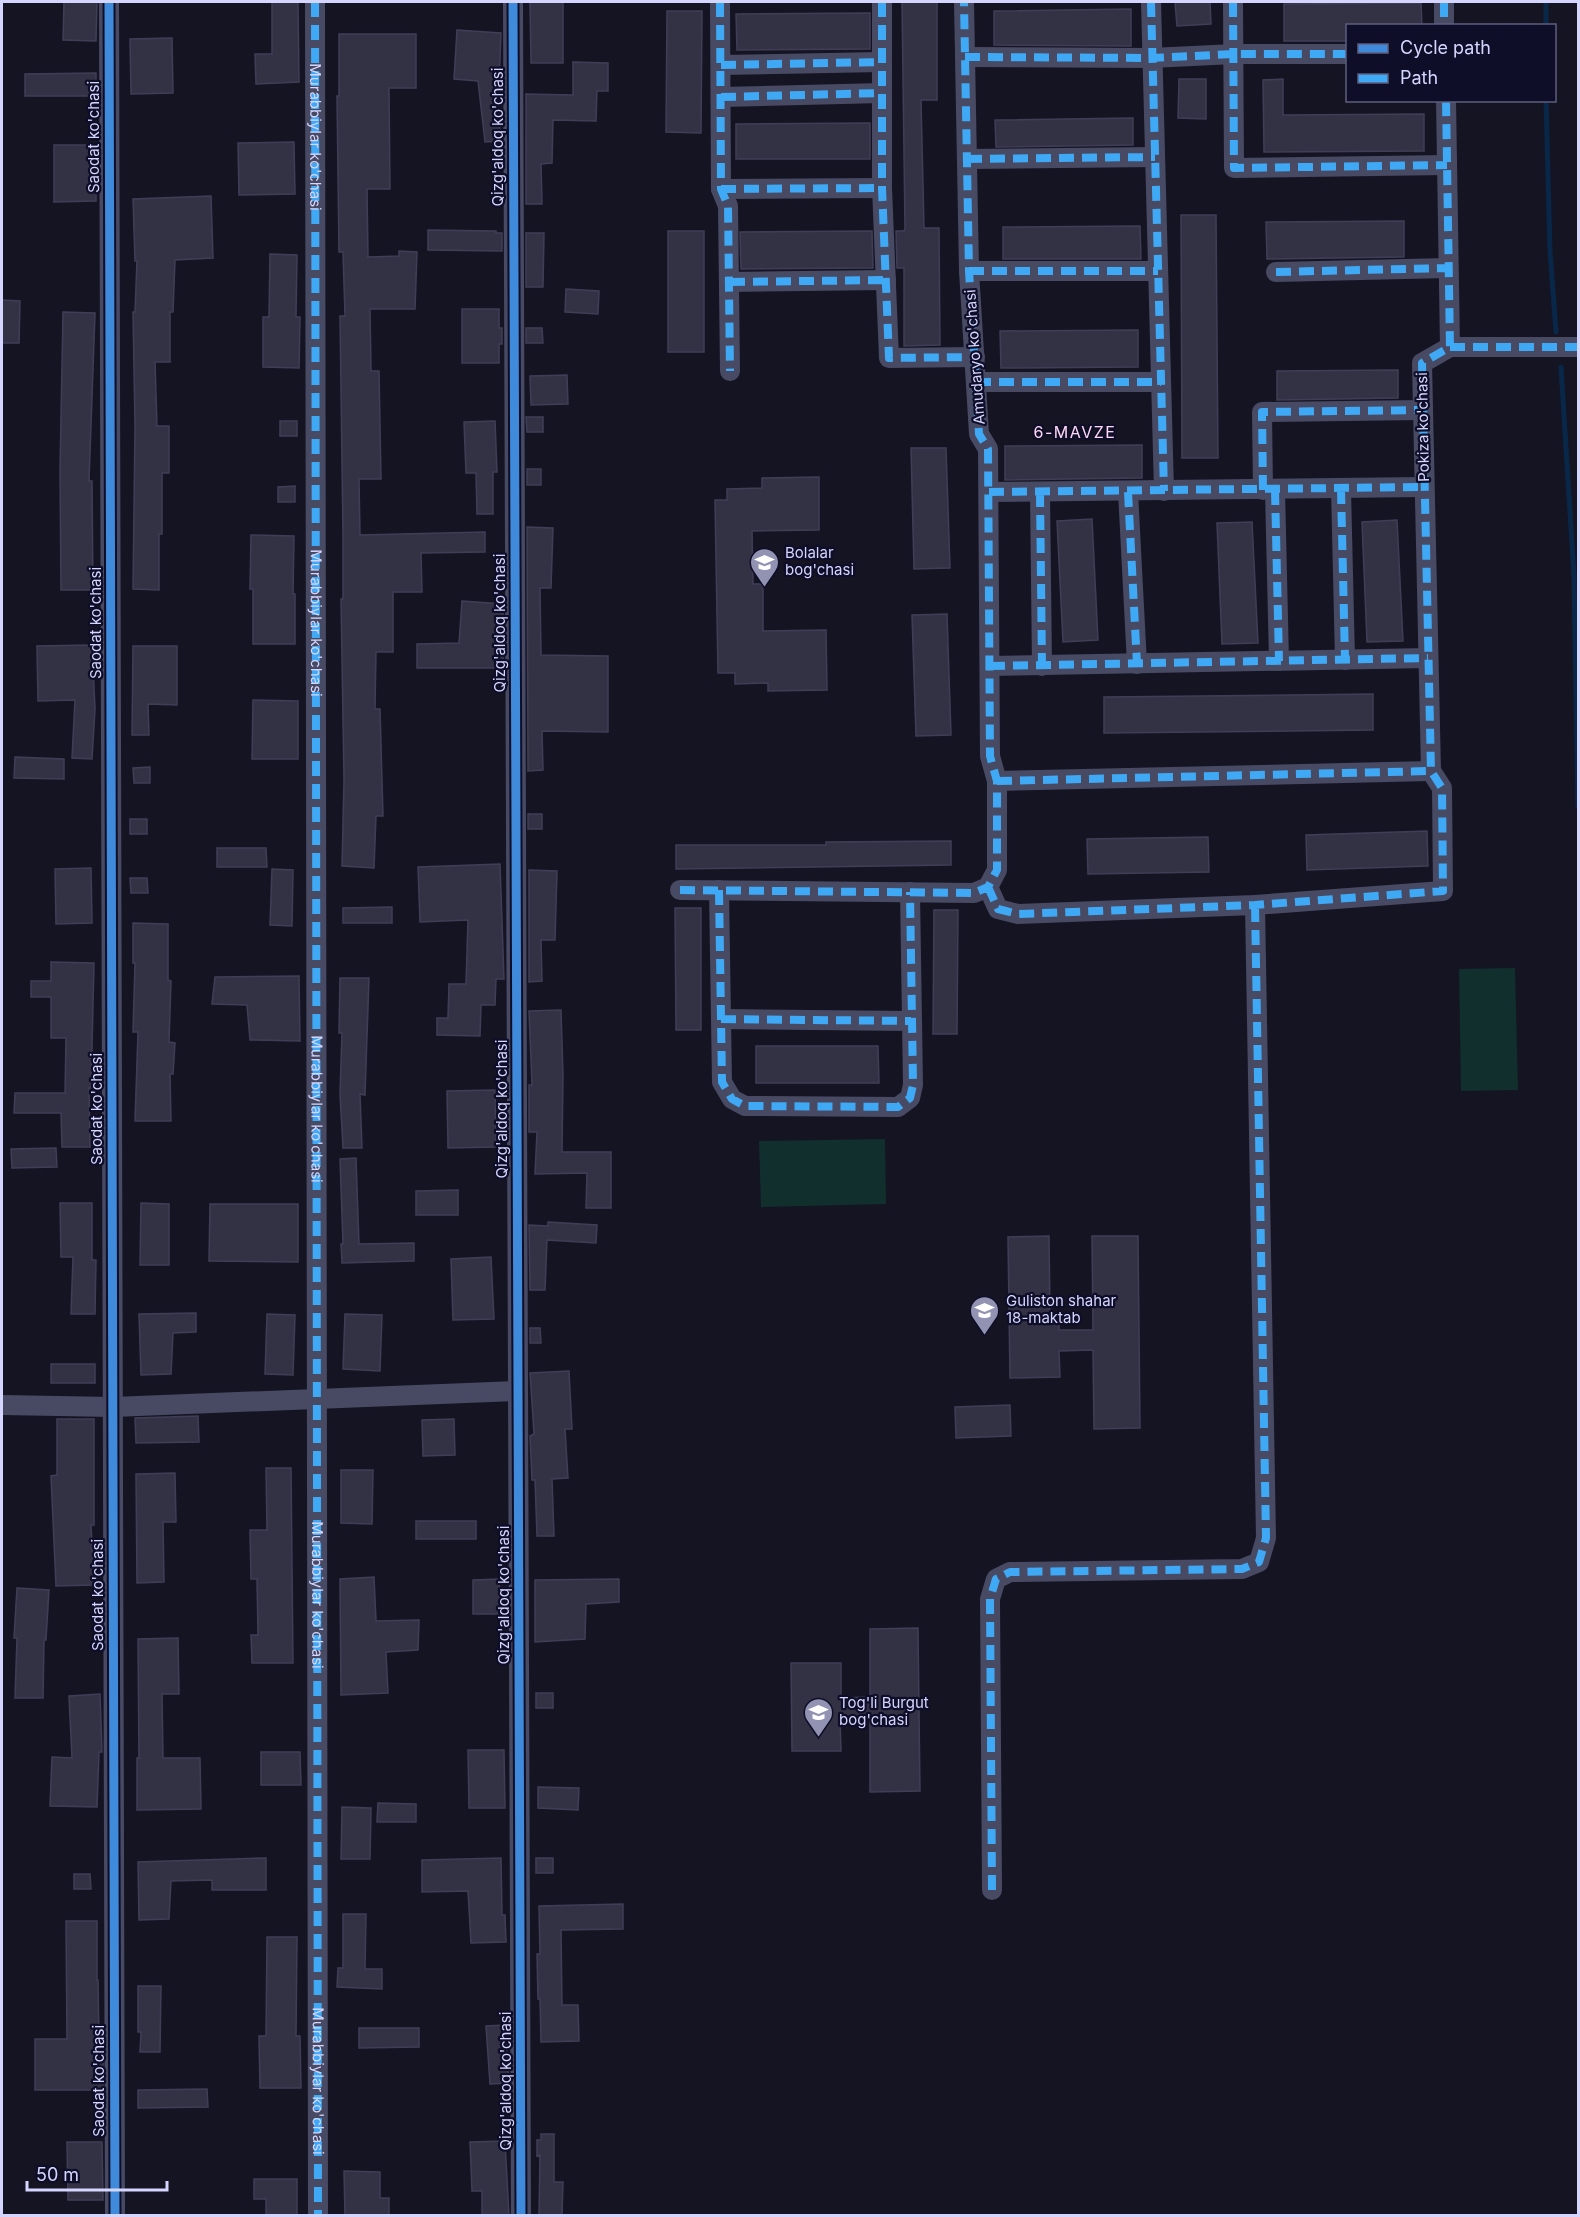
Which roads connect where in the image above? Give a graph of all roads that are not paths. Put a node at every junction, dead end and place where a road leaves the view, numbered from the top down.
1 (109, 2) edge
2 (315, 2) edge
3 (513, 2) edge
4 (720, 2) edge
5 (882, 2) edge
6 (964, 2) edge
7 (1151, 2) edge
8 (1233, 2) edge
9 (1444, 2) edge
10 (1444, 24) edge
11 (1234, 54) junction
12 (1346, 54) edge
13 (965, 57) junction
14 (1151, 58) junction
15 (881, 62) junction
16 (721, 65) junction
17 (882, 93) junction
18 (721, 97) junction
19 (1446, 102) edge
20 (1155, 157) junction
21 (967, 159) junction
22 (1447, 165) junction
23 (882, 188) junction
24 (721, 189) junction
25 (1448, 268) junction
26 (969, 271) junction
27 (1158, 271) junction
28 (1276, 272) dead end
29 (885, 280) junction
30 (730, 282) junction
31 (1450, 347) junction
32 (1578, 347) edge
33 (975, 357) junction
34 (730, 370) dead end
35 (976, 382) junction
36 (1161, 382) junction
37 (1422, 410) junction
38 (1424, 487) junction
39 (1341, 489) junction
40 (1269, 490) junction
41 (1164, 491) junction
42 (989, 492) junction
43 (1040, 492) junction
44 (1128, 492) junction
45 (1428, 658) junction
46 (1345, 660) junction
47 (1279, 662) junction
48 (1137, 664) junction
49 (990, 666) junction
50 (1042, 666) junction
51 (1431, 771) junction
52 (997, 781) junction
53 (988, 887) junction
54 (680, 890) dead end
55 (719, 890) junction
56 (910, 892) junction
57 (1255, 905) junction
58 (721, 1019) junction
59 (911, 1021) junction
60 (518, 1391) junction
61 (317, 1400) junction
62 (2, 1405) edge
63 (113, 1407) junction
64 (992, 1890) dead end
65 (115, 2216) edge
66 (318, 2216) edge
67 (521, 2216) edge

1 - 63 street, Saodat ko'chasi
2 - 61 street, Murabbiylar ko'chasi
3 - 60 street, Qizg'aldoq ko'chasi
4 - 16 street
5 - 15 street
6 - 13 street, Amudaryo ko'chasi
7 - 14 street
8 - 11 street
9 - 10 street
11 - 12 street
11 - 14 street
11 - 22 street
13 - 14 street
13 - 21 street, Amudaryo ko'chasi
14 - 20 street
15 - 16 street
15 - 17 street
16 - 18 street
17 - 18 street
17 - 23 street
18 - 24 street
19 - 22 street
20 - 21 street
20 - 27 street
21 - 26 street, Amudaryo ko'chasi
22 - 25 street
23 - 24 street
23 - 29 street
24 - 30 street
25 - 28 street
25 - 31 street
26 - 27 street
26 - 33 street, Amudaryo ko'chasi
27 - 36 street
29 - 30 street
29 - 33 street
30 - 34 street
31 - 32 street
31 - 37 street, Pokiza ko'chasi
33 - 35 street, Amudaryo ko'chasi
35 - 36 street
35 - 42 street, Amudaryo ko'chasi
36 - 41 street
37 - 38 street, Pokiza ko'chasi
37 - 40 street
38 - 39 street
38 - 45 street, Pokiza ko'chasi
39 - 40 street
39 - 46 street
40 - 41 street
40 - 47 street
41 - 44 street
42 - 43 street
42 - 49 street, Amudaryo ko'chasi
43 - 44 street
43 - 50 street
44 - 48 street
45 - 46 street
45 - 51 street, Pokiza ko'chasi
46 - 47 street
47 - 48 street
48 - 50 street
49 - 50 street
49 - 52 street, Amudaryo ko'chasi
51 - 52 street
51 - 57 street
52 - 53 street, Amudaryo ko'chasi
53 - 56 street
53 - 57 street
54 - 55 street
55 - 56 street
55 - 58 street
56 - 59 street
57 - 64 street
58 - 59 street
58 - 59 street
60 - 61 street
60 - 67 street, Qizg'aldoq ko'chasi
61 - 63 street
61 - 66 street, Murabbiylar ko'chasi
62 - 63 street
63 - 65 street, Saodat ko'chasi

